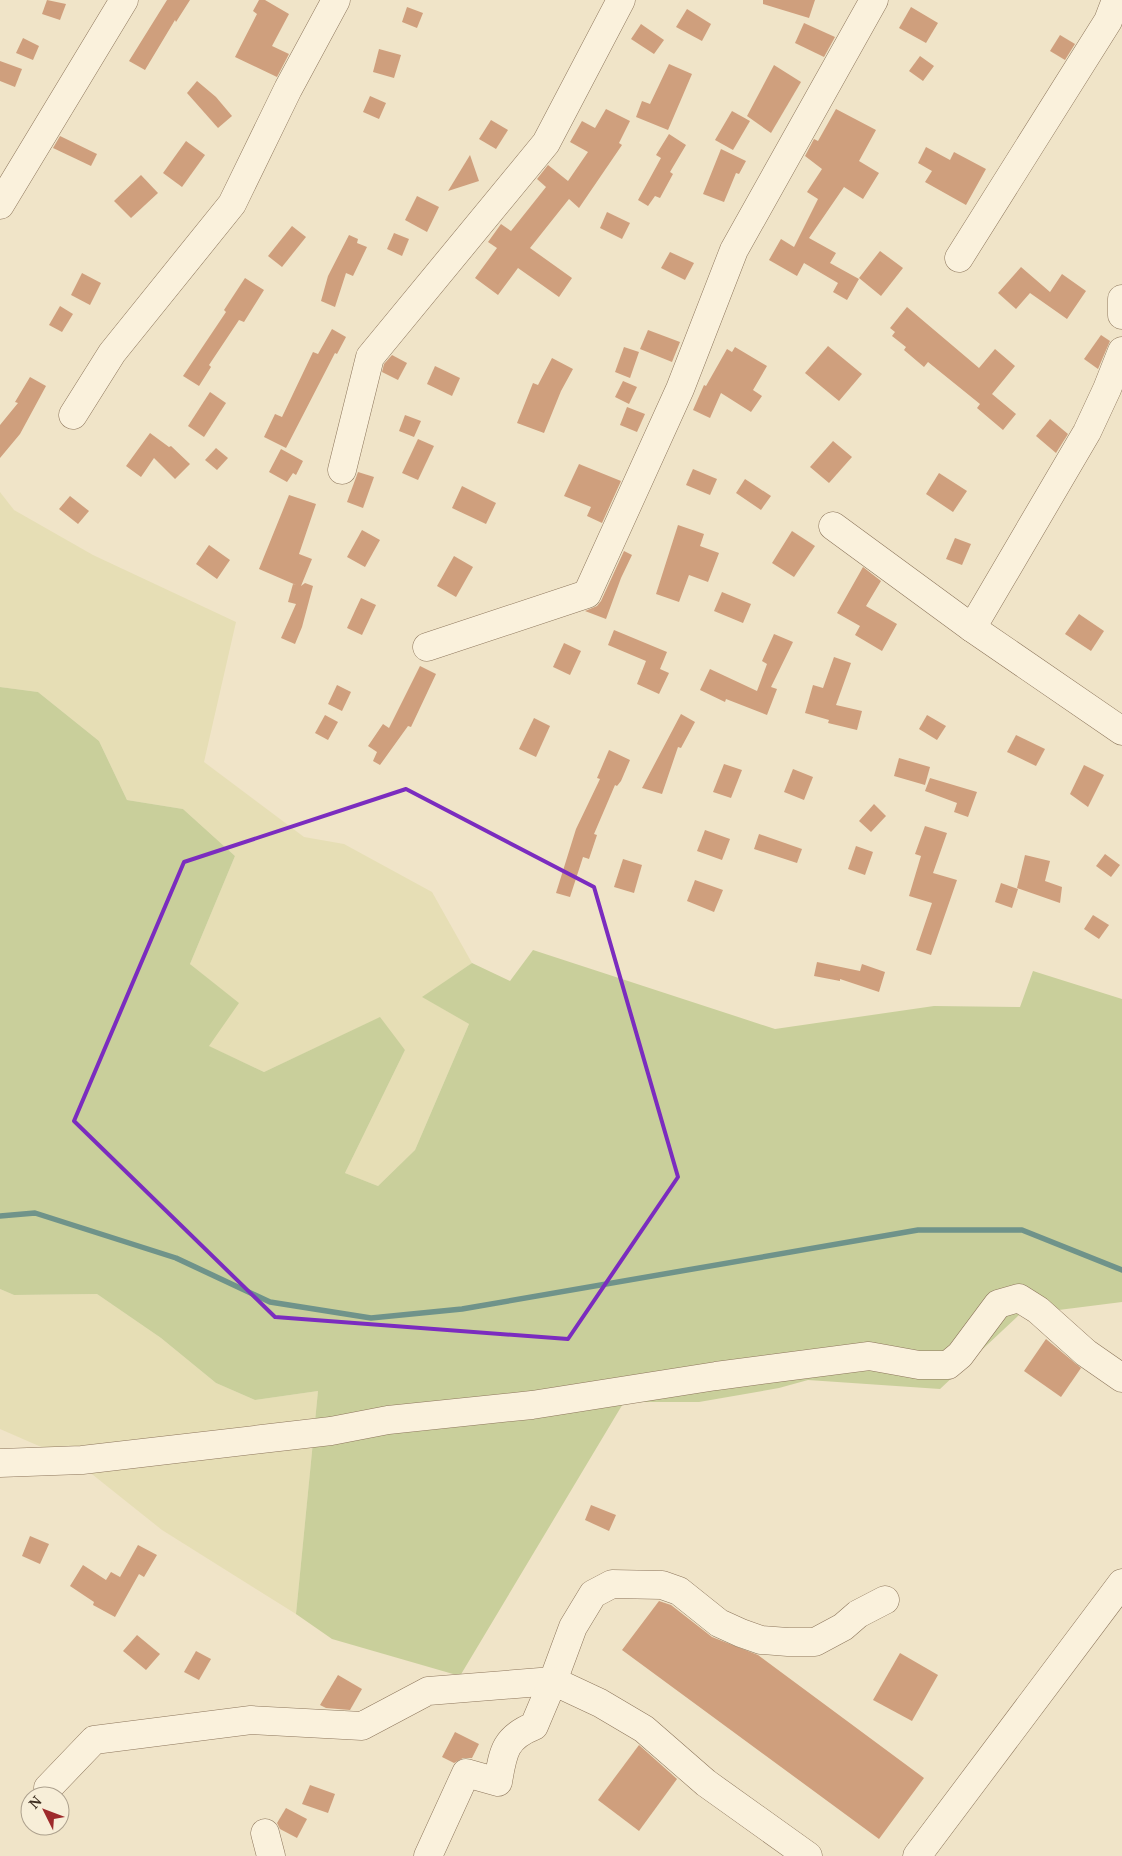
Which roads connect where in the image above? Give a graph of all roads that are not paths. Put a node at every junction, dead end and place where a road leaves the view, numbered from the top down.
1 (124, 0) edge
2 (336, 0) edge
3 (621, 0) edge
4 (874, 0) edge
5 (1115, 16) edge
6 (0, 204) edge
7 (959, 258) dead end
8 (1122, 300) edge
9 (1122, 315) edge
10 (1122, 351) edge
11 (1115, 393) edge
12 (72, 415) dead end
13 (342, 470) dead end
14 (833, 526) dead end
15 (972, 628) junction
16 (427, 647) dead end
17 (1122, 731) edge
18 (1122, 1378) edge
19 (0, 1463) edge
20 (1122, 1583) edge
21 (884, 1600) dead end
22 (553, 1681) junction
23 (50, 1786) edge
24 (428, 1856) edge
25 (808, 1856) edge
26 (917, 1856) edge

1 - 6 street
2 - 12 street
3 - 13 street
4 - 16 street
5 - 7 street
8 - 9 street
10 - 11 street
11 - 15 street
14 - 15 street
15 - 17 street
18 - 19 street
20 - 26 street
21 - 22 street
22 - 23 street
22 - 24 street
22 - 25 street

